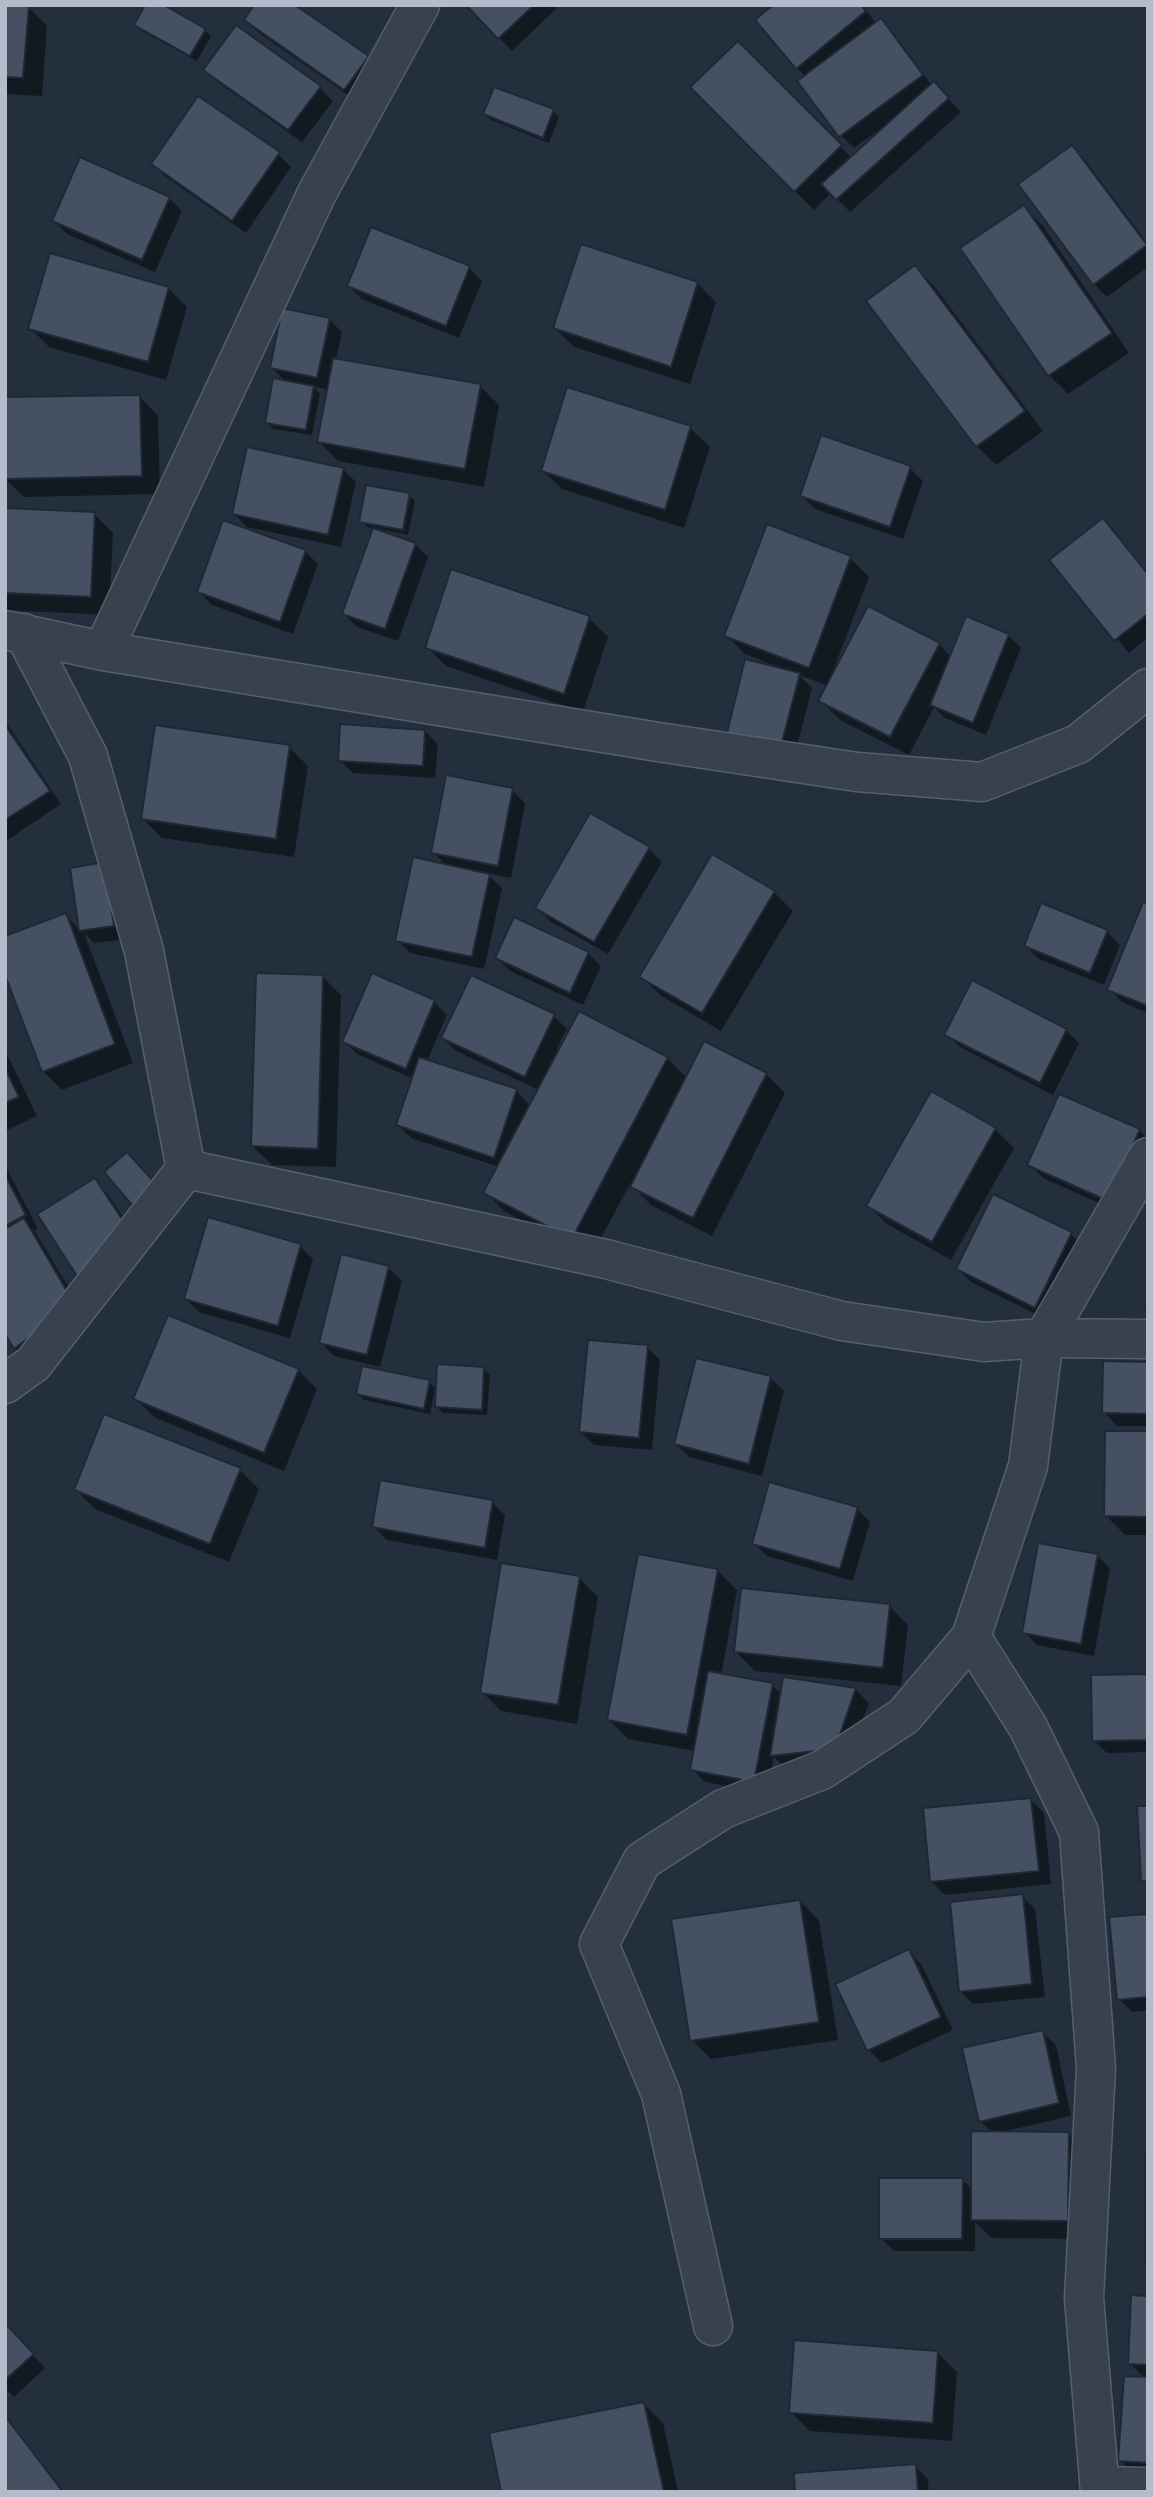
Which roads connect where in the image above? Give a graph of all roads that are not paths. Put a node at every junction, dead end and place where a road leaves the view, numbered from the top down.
1 (420, 5) edge
2 (15, 631) edge
3 (103, 651) junction
4 (1148, 688) edge
5 (1148, 1157) edge
6 (186, 1169) junction
7 (1045, 1338) junction
8 (1148, 1339) edge
9 (5, 1384) edge
10 (971, 1637) junction
11 (713, 2326) dead end
12 (1148, 2487) edge
13 (1100, 2489) edge

1 - 3 street
2 - 3 street
2 - 6 street
3 - 4 street
5 - 7 street
6 - 7 street
6 - 9 street
7 - 8 street
7 - 10 street
10 - 11 street
10 - 13 street
12 - 13 street

